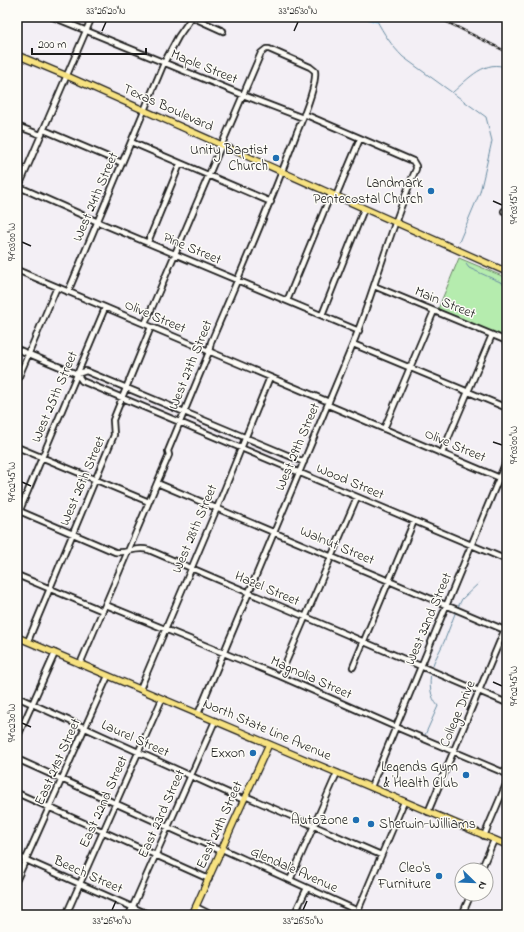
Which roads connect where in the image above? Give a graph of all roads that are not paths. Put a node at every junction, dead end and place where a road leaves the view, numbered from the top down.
1 (53, 17) edge
2 (92, 17) edge
3 (192, 17) edge
4 (86, 31) junction
5 (223, 31) dead end
6 (17, 55) edge
7 (164, 63) junction
8 (67, 76) junction
9 (243, 95) junction
10 (144, 111) junction
11 (303, 116) junction
12 (17, 126) edge
13 (44, 130) junction
14 (41, 135) junction
15 (360, 138) junction
16 (131, 142) junction
17 (222, 145) junction
18 (122, 162) junction
19 (180, 164) junction
20 (283, 172) junction
21 (209, 176) junction
22 (409, 186) joint
23 (18, 188) edge
24 (334, 195) junction
25 (271, 202) junction
26 (364, 209) junction
27 (98, 222) junction
28 (394, 222) junction
29 (148, 242) junction
30 (175, 254) junction
31 (17, 270) edge
32 (507, 272) edge
33 (238, 280) junction
34 (374, 286) junction
35 (57, 287) junction
36 (68, 292) junction
37 (286, 301) junction
38 (105, 308) junction
39 (434, 311) junction
40 (322, 315) junction
41 (145, 324) junction
42 (152, 327) junction
43 (359, 331) junction
44 (492, 335) junction
45 (507, 341) edge
46 (353, 344) junction
47 (17, 349) edge
48 (209, 352) junction
49 (28, 354) junction
50 (410, 368) junction
51 (77, 374) junction
52 (270, 377) junction
53 (17, 381) edge
54 (126, 387) junction
55 (468, 391) junction
56 (122, 397) junction
57 (328, 404) junction
58 (507, 408) edge
59 (185, 412) junction
60 (180, 422) junction
61 (384, 429) junction
62 (245, 438) junction
63 (17, 447) edge
64 (241, 447) junction
65 (442, 453) junction
66 (42, 457) junction
67 (507, 459) edge
68 (304, 462) junction
69 (299, 472) junction
70 (500, 477) junction
71 (96, 480) junction
72 (507, 480) edge
73 (157, 483) junction
74 (357, 497) junction
75 (149, 502) junction
76 (217, 508) junction
77 (18, 510) edge
78 (17, 517) edge
79 (414, 521) junction
80 (274, 532) junction
81 (73, 534) junction
82 (471, 546) junction
83 (128, 550) junction
84 (331, 556) junction
85 (507, 560) edge
86 (191, 569) junction
87 (17, 575) edge
88 (389, 580) junction
89 (50, 589) junction
90 (248, 593) junction
91 (106, 605) junction
92 (447, 605) junction
93 (103, 611) junction
94 (306, 617) junction
95 (507, 624) edge
96 (165, 629) junction
97 (506, 631) edge
98 (17, 637) edge
99 (28, 642) junction
100 (363, 642) junction
101 (55, 653) junction
102 (223, 653) junction
103 (80, 664) junction
104 (421, 666) junction
105 (353, 667) dead end
106 (108, 676) junction
107 (280, 676) junction
108 (140, 689) junction
109 (479, 691) junction
110 (17, 697) edge
111 (162, 698) junction
112 (507, 703) edge
113 (32, 704) junction
114 (198, 714) junction
115 (215, 721) junction
116 (85, 728) junction
117 (396, 728) junction
118 (17, 738) edge
119 (269, 744) junction
120 (138, 752) junction
121 (454, 752) junction
122 (17, 759) edge
123 (337, 773) junction
124 (507, 774) edge
125 (191, 776) junction
126 (62, 780) junction
127 (507, 782) edge
128 (371, 787) junction
129 (17, 793) edge
130 (244, 798) junction
131 (404, 802) junction
132 (115, 804) junction
133 (49, 807) junction
134 (428, 812) junction
135 (314, 826) junction
136 (168, 827) junction
137 (103, 831) junction
138 (484, 836) junction
139 (494, 840) junction
140 (507, 845) edge
141 (221, 850) junction
142 (156, 855) junction
143 (17, 856) edge
144 (381, 856) junction
145 (26, 860) junction
146 (485, 862) edge
147 (17, 879) edge
148 (209, 879) junction
149 (290, 880) junction
150 (80, 884) junction
151 (307, 888) junction
152 (468, 902) edge
153 (132, 907) junction
154 (196, 907) junction
155 (357, 913) edge
156 (66, 915) edge
157 (129, 915) edge
158 (150, 915) edge
159 (192, 915) edge
160 (212, 915) edge
161 (294, 915) edge
162 (462, 915) edge

1 - 4 street, Maple Street
2 - 4 street
3 - 5 street
3 - 7 street, West 24th Street
4 - 7 street, Maple Street
4 - 8 street
6 - 8 main road, Texas Boulevard
7 - 9 street, Maple Street
7 - 10 street, West 24th Street
8 - 10 main road, Texas Boulevard
8 - 13 street
9 - 11 street, Maple Street
9 - 11 street, West 27th Street
9 - 17 street
10 - 16 street, West 24th Street
10 - 17 main road, Texas Boulevard
11 - 15 street, Maple Street
11 - 20 street, West 27th Street
12 - 14 street
13 - 14 street
13 - 18 street
14 - 23 street
15 - 22 street, Maple Street
15 - 24 street
16 - 18 street, West 24th Street
16 - 19 street
17 - 20 main road, Texas Boulevard
17 - 21 street
18 - 27 street, West 24th Street
19 - 21 street
19 - 29 street
20 - 24 main road, Texas Boulevard
20 - 25 street, West 27th Street
21 - 25 street
21 - 30 street
22 - 28 street, West 29th Street
23 - 27 street, Pine Street
24 - 26 main road, Texas Boulevard
24 - 37 street
25 - 33 street, West 27th Street
26 - 28 main road, Texas Boulevard
26 - 40 street
27 - 29 street, Pine Street
27 - 36 street, West 24th Street
28 - 32 main road, Texas Boulevard
28 - 34 street, West 29th Street
29 - 30 street, Pine Street
30 - 33 street, Pine Street
30 - 41 street
31 - 35 street, Olive Street
33 - 37 street, Pine Street
33 - 48 street, West 27th Street
34 - 39 street, Main Street
34 - 43 street, West 29th Street
35 - 36 street, Olive Street
35 - 49 street
36 - 38 street, Olive Street
37 - 40 street, Pine Street
38 - 41 street, Olive Street
38 - 51 street, West 25th Street
39 - 44 street, Main Street
39 - 50 street
40 - 43 street, Pine Street
41 - 42 street, Olive Street
42 - 48 street, Olive Street
42 - 54 street, West 26th Street
43 - 46 street, West 29th Street
44 - 45 street, Main Street
44 - 55 street
46 - 50 street
46 - 57 street, West 29th Street
47 - 49 street, Wood Street
48 - 52 street, Olive Street
48 - 59 street, West 27th Street
49 - 51 street, Wood Street
49 - 53 street
50 - 55 street
50 - 61 street
51 - 54 street, Wood Street
51 - 56 street, Wood Street
51 - 66 street, West 25th Street
52 - 57 street, Olive Street
52 - 62 street, West 28th Street
54 - 56 street, West 26th Street
54 - 59 street, Wood Street
55 - 58 street
55 - 65 street
56 - 60 street, Wood Street
56 - 71 street, West 26th Street
57 - 61 street, Olive Street
57 - 68 street, West 29th Street
59 - 60 street, West 27th Street
59 - 62 street, Wood Street
60 - 64 street, Wood Street
60 - 73 street, West 27th Street
61 - 65 street, Olive Street
62 - 64 street, West 28th Street
62 - 68 street, Wood Street
63 - 66 street
64 - 69 street, Wood Street
64 - 76 street, West 28th Street
65 - 70 street, Olive Street
66 - 71 street
66 - 77 street, West 25th Street
67 - 70 street, West 32nd Street
68 - 69 street, West 29th Street
69 - 74 street, Wood Street
69 - 80 street, West 29th Street
70 - 72 street, Olive Street
70 - 82 street, West 32nd Street
71 - 75 street
71 - 81 street, West 26th Street
73 - 75 street, West 27th Street
73 - 76 street, Walnut Street
74 - 79 street, Wood Street
74 - 84 street
75 - 83 street, West 27th Street
76 - 80 street, Walnut Street
76 - 86 street, West 28th Street
77 - 78 street, West 25th Street
77 - 81 street, Hazel Street
79 - 82 street, Wood Street
79 - 88 street
80 - 84 street, Walnut Street
80 - 90 street, West 29th Street
81 - 83 street, Hazel Street
81 - 89 street, West 26th Street
82 - 85 street, Wood Street
82 - 92 street, West 32nd Street
83 - 86 street, Hazel Street
83 - 91 street, West 27th Street
84 - 88 street, Walnut Street
84 - 94 street
86 - 90 street, Hazel Street
86 - 96 street, West 28th Street
87 - 89 street
88 - 92 street, Walnut Street
88 - 100 street
89 - 93 street
89 - 99 street, West 26th Street
90 - 94 street, Hazel Street
90 - 102 street, West 29th Street
91 - 93 street, West 27th Street
91 - 96 street, Magnolia Street
92 - 97 street, Walnut Street
92 - 104 street, West 32nd Street
93 - 103 street, West 27th Street
94 - 100 street, Hazel Street
94 - 107 street
95 - 97 street, College Drive
96 - 102 street, Magnolia Street
96 - 108 street, West 28th Street
97 - 109 street, College Drive
98 - 99 main road, North State Line Avenue
99 - 101 main road, North State Line Avenue
100 - 104 street, Hazel Street
100 - 105 street
101 - 103 main road, North State Line Avenue
101 - 113 street
102 - 107 street, Magnolia Street
102 - 114 street, West 29th Street
103 - 106 main road, North State Line Avenue
104 - 109 street, Hazel Street
104 - 117 street, West 32nd Street
106 - 108 main road, North State Line Avenue
106 - 116 street, East 21st Street
107 - 117 street, Magnolia Street
108 - 111 main road, North State Line Avenue
109 - 112 street, Hazel Street
109 - 121 street, College Drive
110 - 113 street, Laurel Street
111 - 114 main road, North State Line Avenue
111 - 120 street, East 22nd Street
113 - 116 street, Laurel Street
113 - 118 street
114 - 115 main road, North State Line Avenue
115 - 119 main road, North State Line Avenue
115 - 125 street, East 23rd Street
116 - 120 street, Laurel Street
116 - 126 street, East 21st Street
117 - 121 street, Magnolia Street
117 - 128 street, West 32nd Street
119 - 123 main road, North State Line Avenue
119 - 130 main road, East 24th Street
120 - 125 street, Laurel Street
120 - 132 street, East 22nd Street
121 - 124 street, Magnolia Street
121 - 134 street, College Drive
122 - 126 street, Glendale Avenue
123 - 128 main road, North State Line Avenue
123 - 135 street
125 - 130 street, Laurel Street
125 - 136 street, East 23rd Street
126 - 132 street, Glendale Avenue
126 - 133 street, East 21st Street
127 - 138 street
128 - 131 main road, North State Line Avenue
129 - 133 street
130 - 135 street, Laurel Street
130 - 141 main road, East 24th Street
131 - 134 main road, North State Line Avenue
131 - 144 street
132 - 136 street, Glendale Avenue
132 - 137 street, East 22nd Street
133 - 137 street
133 - 145 street, East 21st Street
134 - 138 main road, North State Line Avenue
135 - 144 street, Laurel Street
135 - 149 street
136 - 141 street, Glendale Avenue
136 - 142 street, East 23rd Street
137 - 142 street
137 - 150 street, East 22nd Street
138 - 139 main road, North State Line Avenue
139 - 140 main road, North State Line Avenue
139 - 146 street
141 - 148 main road, East 24th Street
141 - 149 street, Glendale Avenue
142 - 148 street
142 - 153 street, East 23rd Street
143 - 145 street, Beech Street
144 - 155 street
145 - 147 street, East 21st Street
145 - 150 street, Beech Street
148 - 154 main road, East 24th Street
149 - 151 street, Glendale Avenue
150 - 153 street, Beech Street
150 - 156 street, East 22nd Street
151 - 155 street, Glendale Avenue
151 - 161 street
152 - 162 street
153 - 157 street, East 23rd Street
153 - 158 street, Beech Street
154 - 159 main road, East 24th Street
154 - 160 street

